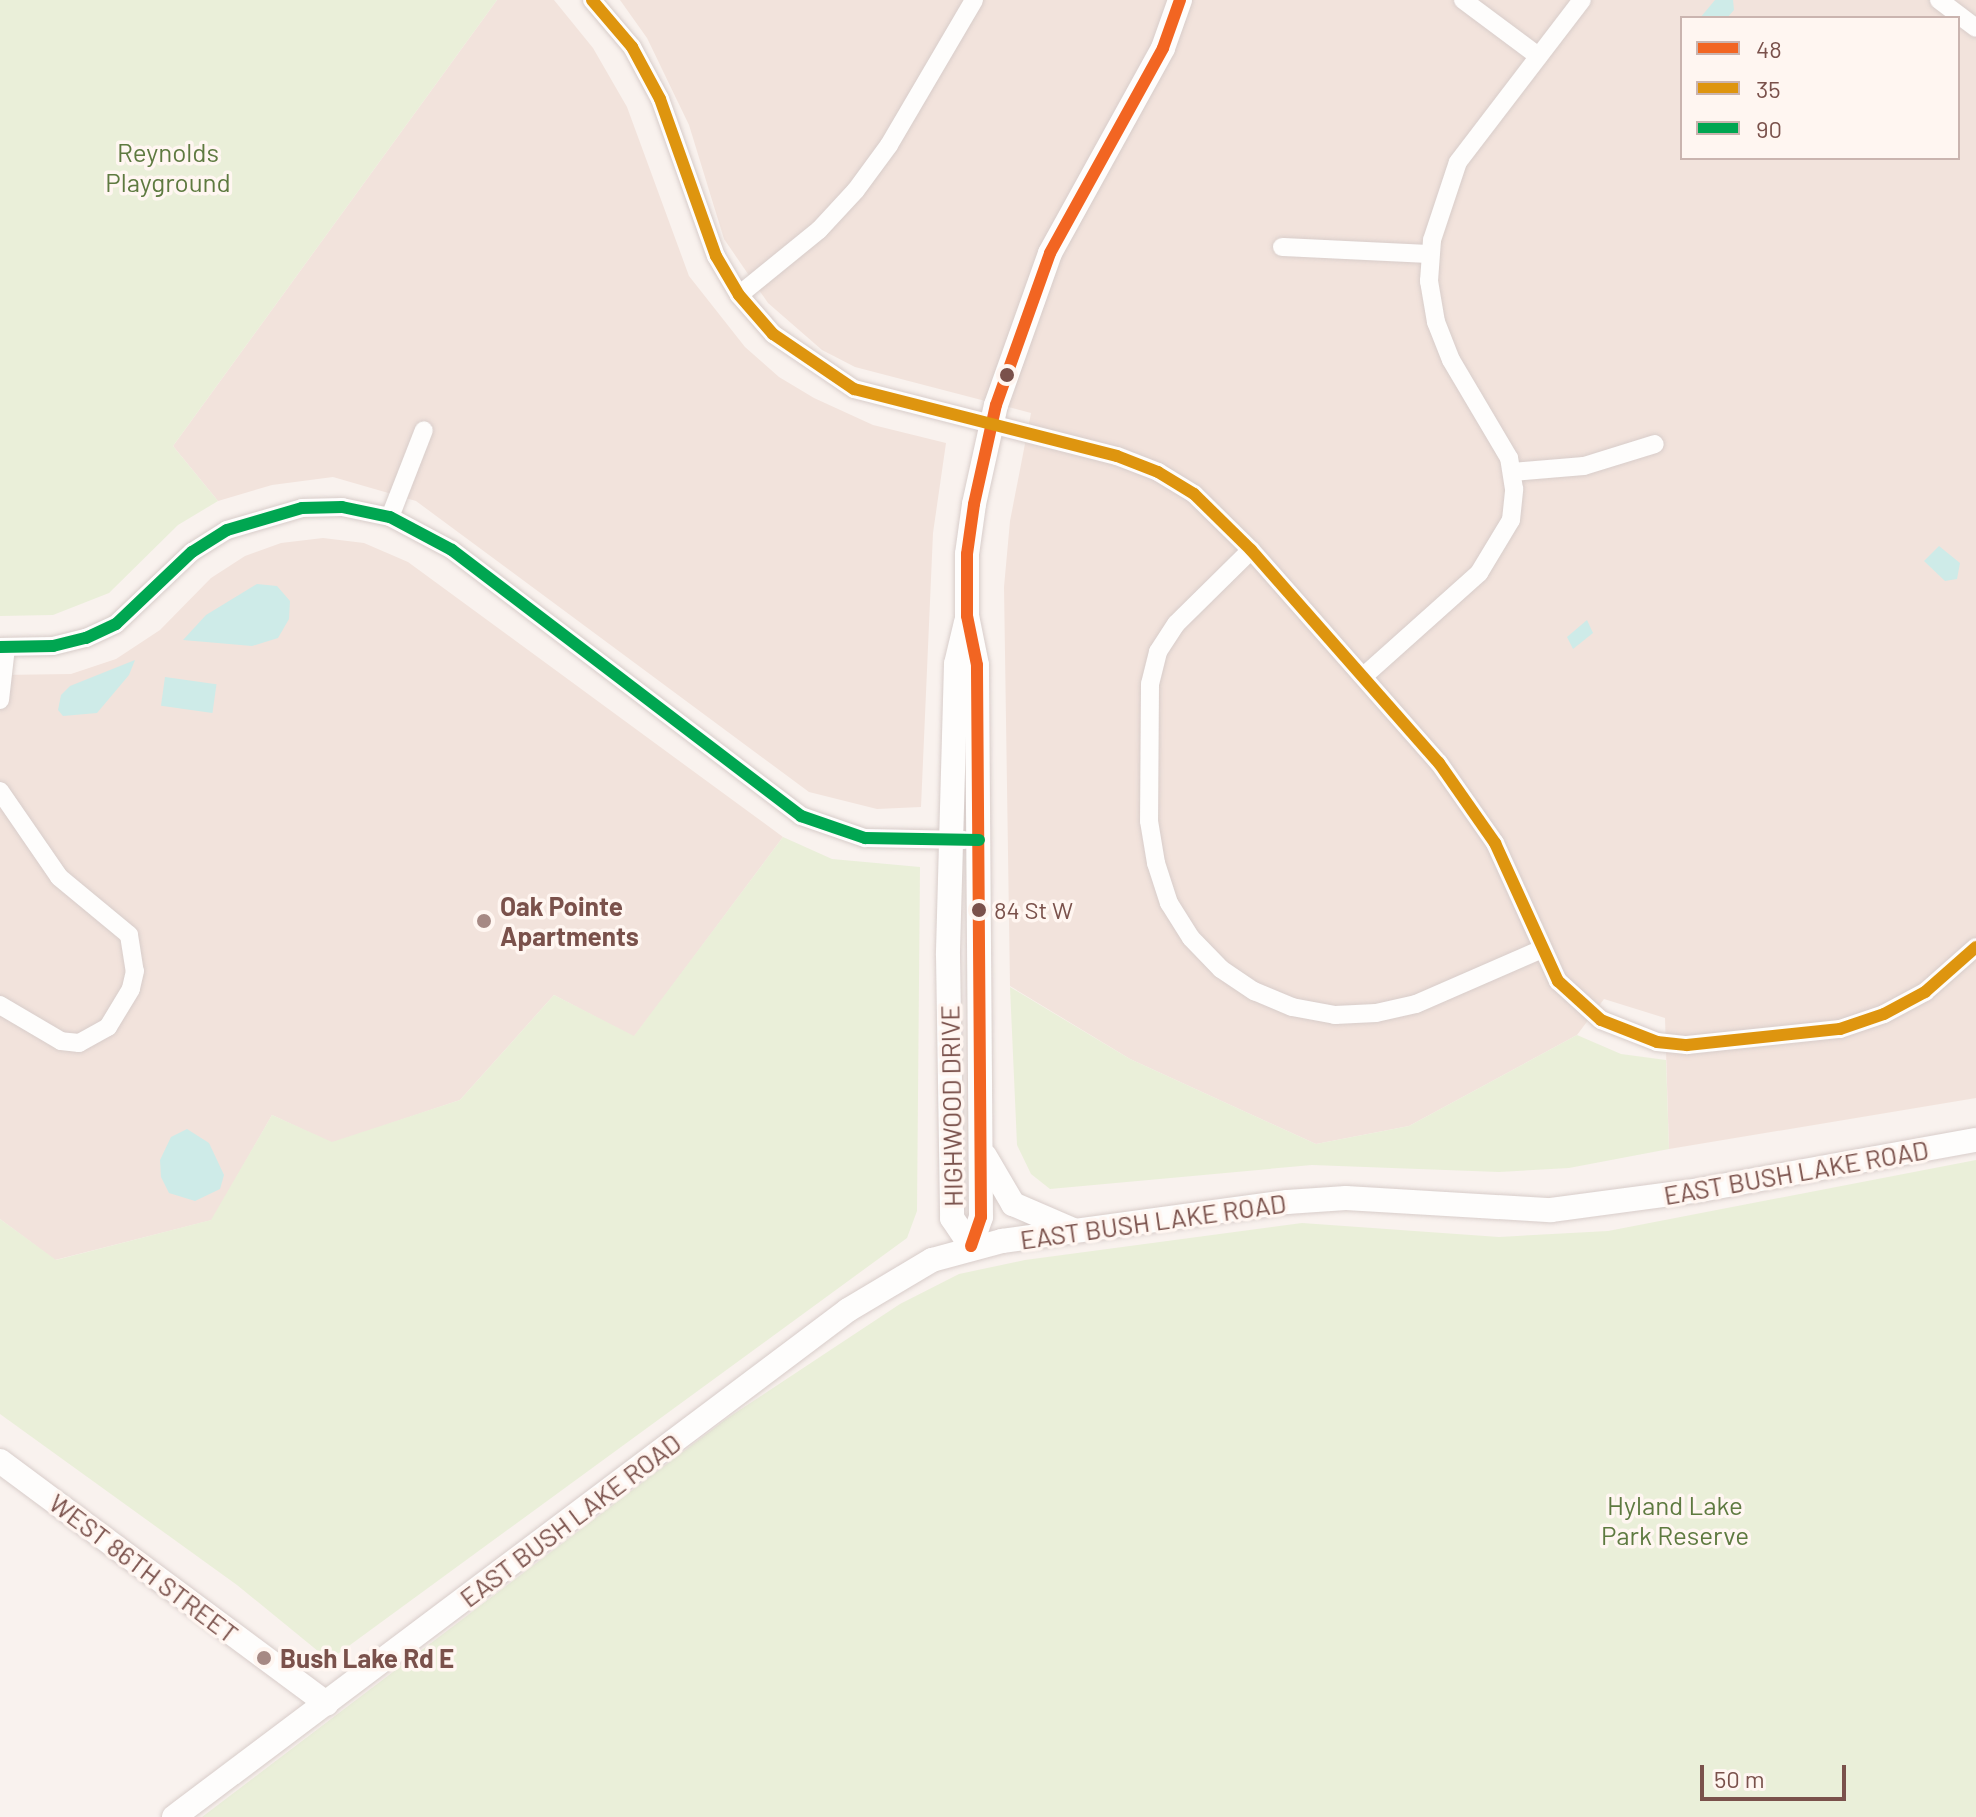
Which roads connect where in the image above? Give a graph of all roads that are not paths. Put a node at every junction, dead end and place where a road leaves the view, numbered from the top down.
1 (592, 0) edge
2 (974, 0) edge
3 (1180, 0) edge
4 (1463, 0) edge
5 (1582, 0) edge
6 (1939, 0) edge
7 (1976, 28) edge
8 (1538, 56) junction
9 (1282, 247) dead end
10 (1430, 254) junction
11 (739, 295) junction
12 (991, 426) junction
13 (424, 430) dead end
14 (1655, 444) dead end
15 (1512, 472) junction
16 (390, 517) junction
17 (1251, 550) junction
18 (967, 616) junction
19 (3, 647) edge
20 (1365, 675) junction
21 (0, 700) edge
22 (0, 791) edge
23 (950, 840) junction
24 (979, 840) junction
25 (1976, 947) edge
26 (1542, 949) junction
27 (0, 1005) edge
28 (1976, 1140) edge
29 (980, 1144) junction
30 (1079, 1233) junction
31 (971, 1246) junction
32 (0, 1461) edge
33 (327, 1704) junction
34 (174, 1817) edge

1 - 11 street
2 - 11 street
3 - 12 street, HIGHWOOD DRIVE
4 - 8 street
5 - 8 street
6 - 7 street
8 - 10 street
9 - 10 street
10 - 15 street
11 - 12 street
12 - 17 street
12 - 18 street, HIGHWOOD DRIVE
13 - 16 street
14 - 15 street
15 - 20 street
16 - 19 street
16 - 23 street
17 - 20 street
17 - 26 street
18 - 23 street, HIGHWOOD DRIVE
18 - 24 street, HIGHWOOD DRIVE
19 - 21 street
20 - 26 street
22 - 27 street
23 - 24 street
23 - 31 street, HIGHWOOD DRIVE
24 - 29 street, HIGHWOOD DRIVE
25 - 26 street
28 - 30 street, EAST BUSH LAKE ROAD
29 - 30 street
29 - 31 street, HIGHWOOD DRIVE
30 - 31 street, EAST BUSH LAKE ROAD
31 - 33 street, EAST BUSH LAKE ROAD
32 - 33 street, WEST 86TH STREET
33 - 34 street, EAST BUSH LAKE ROAD

